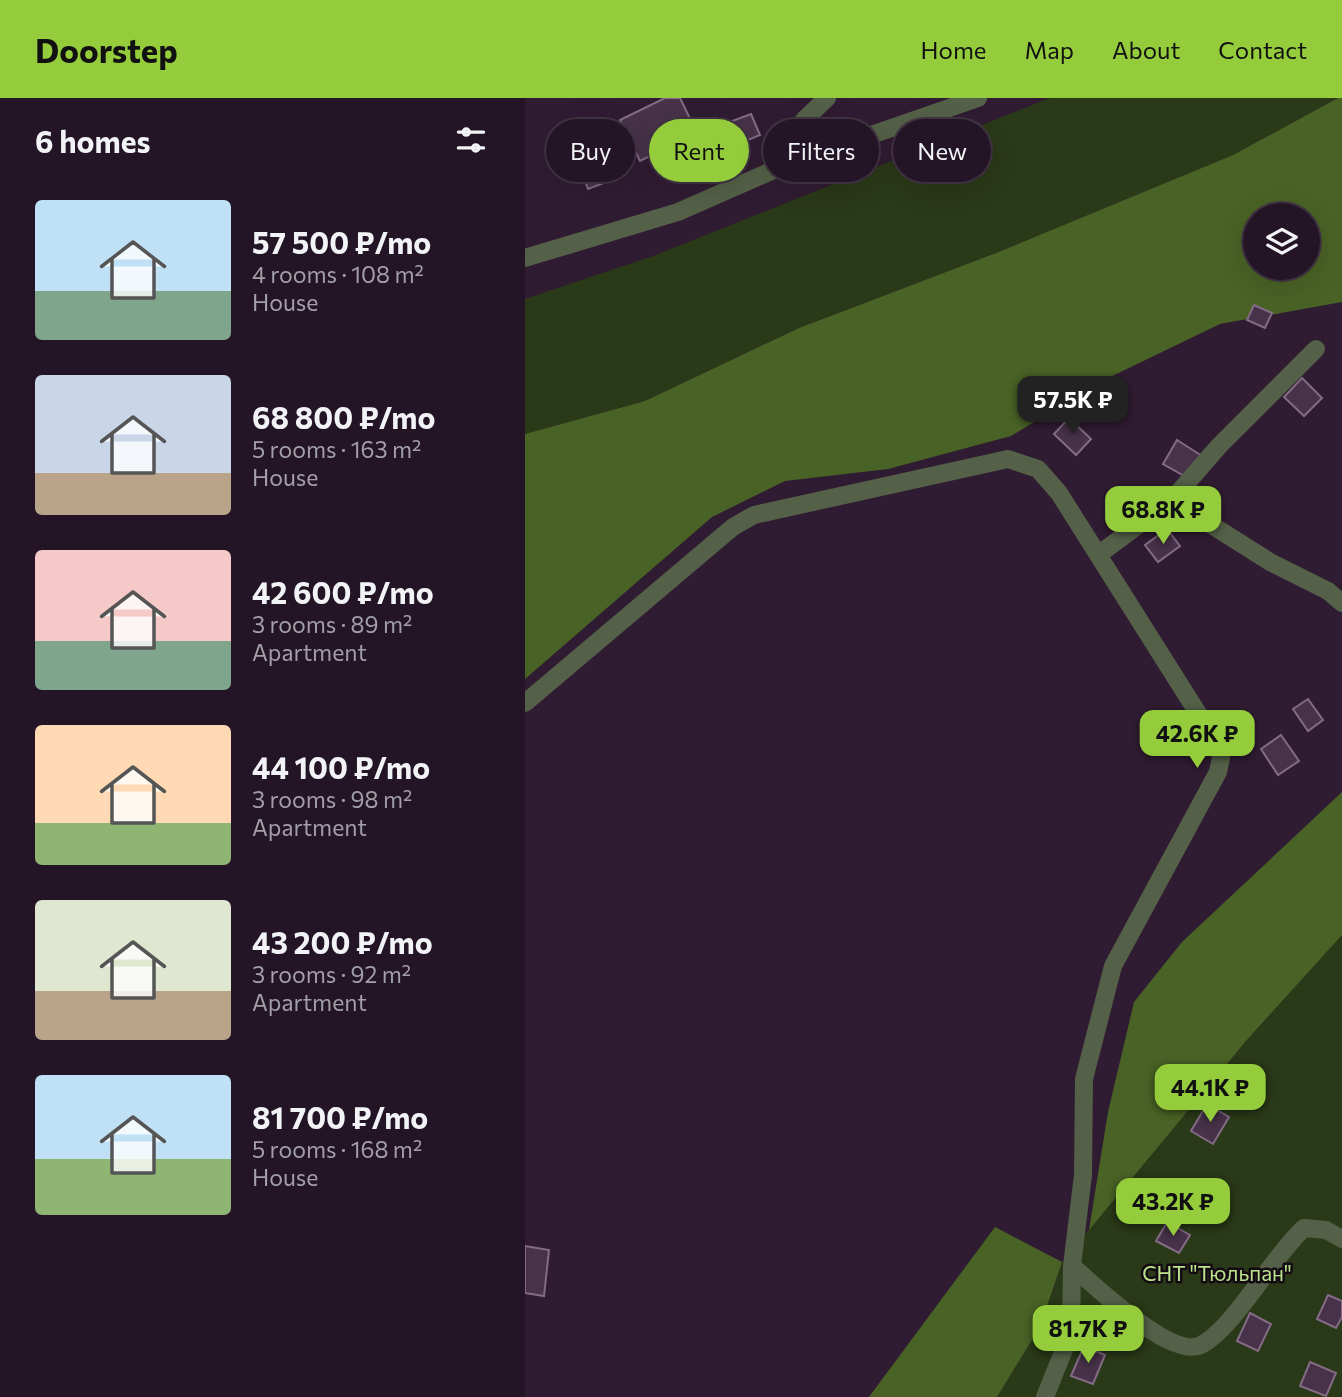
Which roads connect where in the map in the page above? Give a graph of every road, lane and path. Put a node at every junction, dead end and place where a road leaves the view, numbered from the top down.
1 (827, 98) edge
2 (945, 98) edge
3 (971, 101) edge
4 (805, 119) edge
5 (879, 133) edge
6 (763, 175) edge
7 (525, 258) edge
8 (1316, 349) dead end
9 (1172, 500) junction
10 (1098, 555) junction
11 (1342, 603) edge
12 (525, 704) edge
13 (1342, 1239) edge
14 (1072, 1266) junction
15 (1045, 1397) edge

1 - 4 street
2 - 3 street
3 - 5 street
6 - 7 street
8 - 9 street
9 - 10 street
9 - 11 street
10 - 12 street
10 - 14 street
13 - 14 street
14 - 15 street

